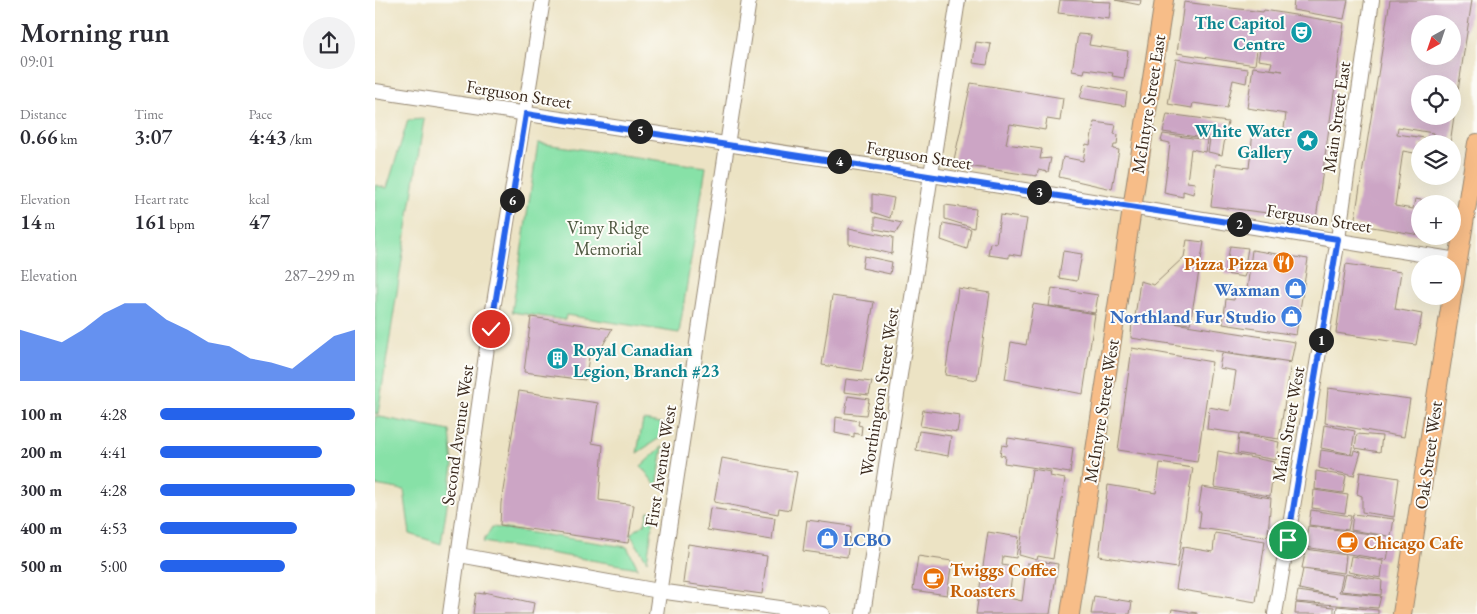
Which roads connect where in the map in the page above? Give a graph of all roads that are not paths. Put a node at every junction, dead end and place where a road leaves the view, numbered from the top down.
1 (543, 0) edge
2 (749, 0) edge
3 (958, 0) edge
4 (1164, 0) edge
5 (1372, 0) edge
6 (375, 91) edge
7 (526, 114) junction
8 (1477, 143) edge
9 (727, 145) junction
10 (932, 175) junction
11 (1132, 207) junction
12 (1338, 239) junction
13 (1429, 255) edge
14 (1458, 255) edge
15 (1451, 305) edge
16 (459, 555) junction
17 (659, 591) junction
18 (450, 614) edge
19 (656, 614) edge
20 (822, 614) edge
21 (863, 614) edge
22 (1070, 614) edge
23 (1275, 614) edge
24 (1403, 614) edge

1 - 7 street, Second Avenue West
2 - 9 street, First Avenue West
3 - 10 street, Worthington Street West
4 - 11 main road, McIntyre Street East
5 - 12 street, Main Street East
6 - 7 street, Ferguson Street
7 - 9 street, Ferguson Street
7 - 16 street, Second Avenue West
8 - 14 main road
9 - 10 street, Ferguson Street
9 - 17 street, First Avenue West
10 - 11 street, Ferguson Street
10 - 21 street, Worthington Street West
11 - 12 street, Ferguson Street
11 - 22 main road, McIntyre Street West
12 - 13 street, Ferguson Street
12 - 23 street, Main Street West
15 - 24 main road, Oak Street West
16 - 17 street
16 - 18 street, Second Avenue West
17 - 19 street, First Avenue West
17 - 20 street

